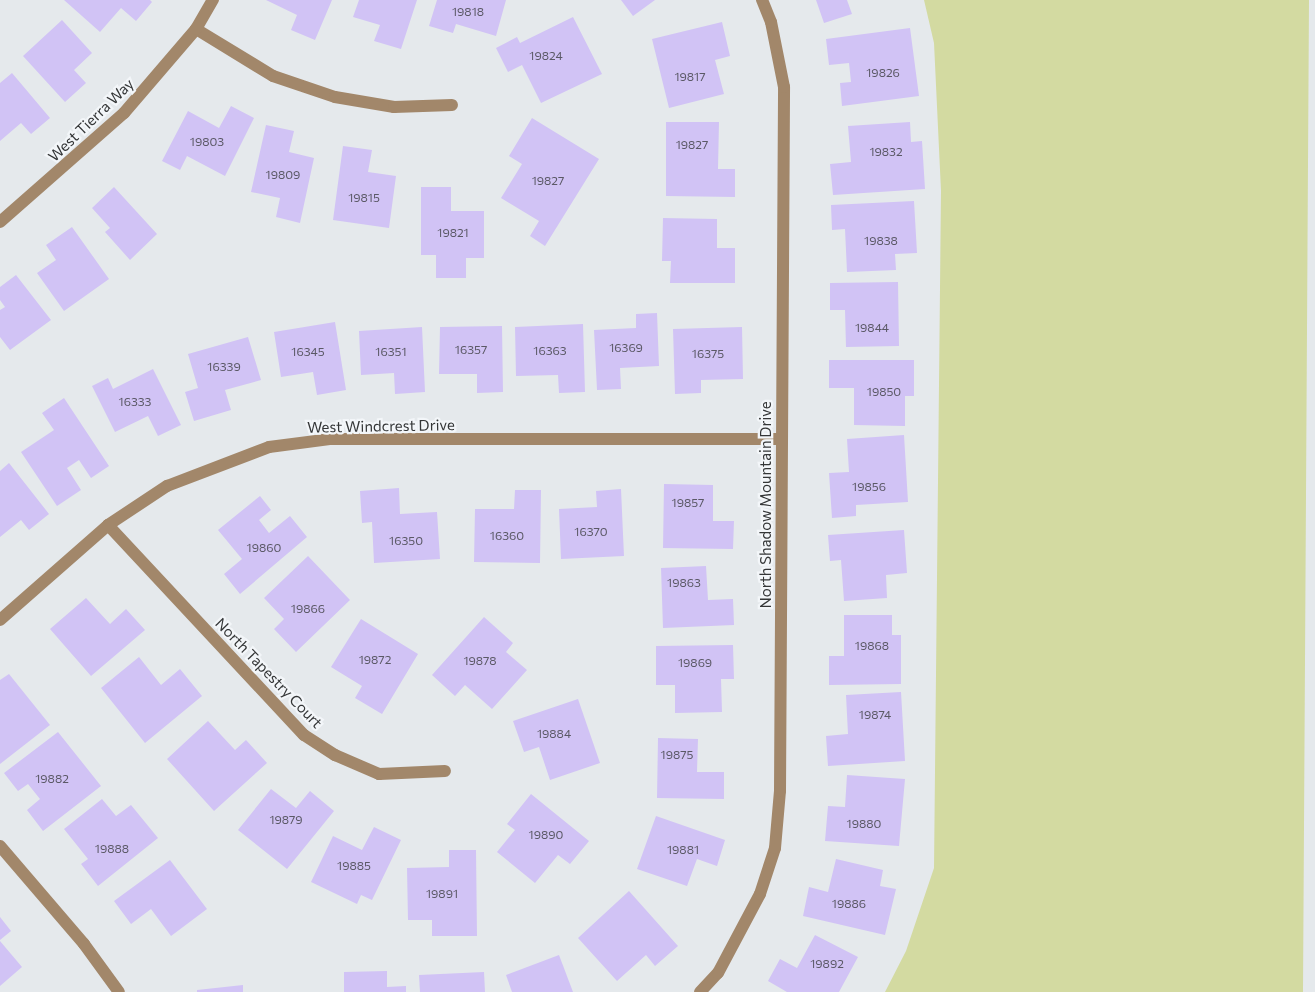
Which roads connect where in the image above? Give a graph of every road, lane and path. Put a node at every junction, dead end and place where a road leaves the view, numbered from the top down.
1 (213, 0) edge
2 (762, 0) edge
3 (196, 29) junction
4 (453, 105) dead end
5 (0, 222) edge
6 (782, 439) junction
7 (108, 525) junction
8 (0, 620) edge
9 (445, 771) dead end
10 (0, 846) edge
11 (118, 992) edge
12 (700, 992) edge

1 - 3 street, West Tierra Way
2 - 6 street, North Shadow Mountain Drive
3 - 4 street
3 - 5 street, West Tierra Way
6 - 7 street, West Windcrest Drive
6 - 12 street, North Shadow Mountain Drive
7 - 8 street, West Windcrest Drive
7 - 9 street, North Tapestry Court
10 - 11 street

